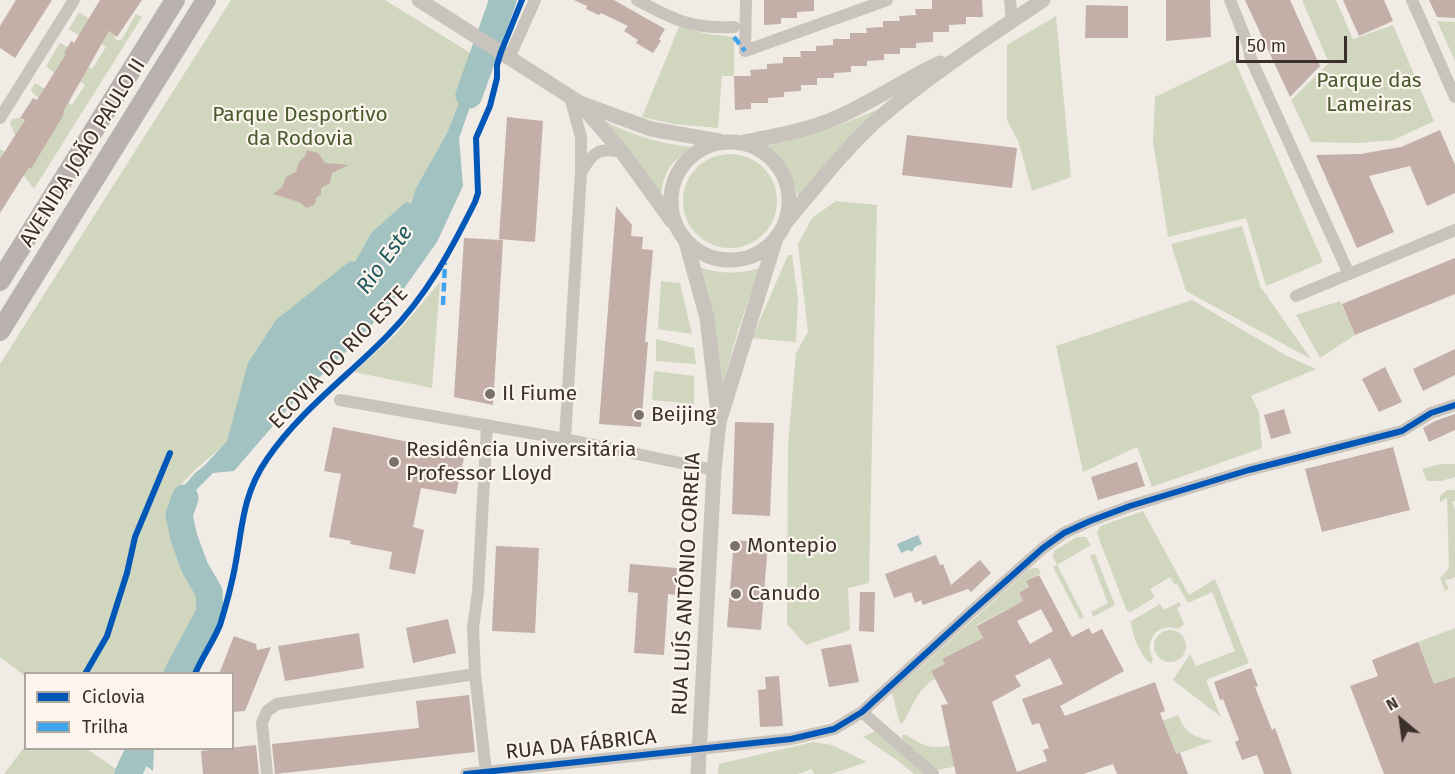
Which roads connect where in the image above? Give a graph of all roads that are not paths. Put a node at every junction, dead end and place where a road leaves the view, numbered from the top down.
1 (74, 0) edge
2 (176, 0) edge
3 (206, 0) edge
4 (419, 0) edge
5 (535, 0) edge
6 (638, 0) edge
7 (746, 0) edge
8 (887, 0) edge
9 (1010, 0) edge
10 (1043, 0) edge
11 (1230, 0) edge
12 (1412, 0) edge
13 (1012, 21) junction
14 (734, 27) dead end
15 (967, 50) junction
16 (505, 55) junction
17 (1455, 97) edge
18 (575, 100) junction
19 (0, 118) edge
20 (725, 142) junction
21 (744, 142) junction
22 (622, 152) junction
23 (581, 172) junction
24 (786, 222) junction
25 (676, 226) junction
26 (1455, 230) edge
27 (776, 238) junction
28 (686, 242) junction
29 (1349, 274) junction
30 (0, 281) edge
31 (1296, 296) dead end
32 (0, 331) edge
33 (340, 400) dead end
34 (1455, 405) edge
35 (719, 422) junction
36 (487, 425) junction
37 (565, 439) junction
38 (714, 470) junction
39 (475, 674) junction
40 (862, 712) junction
41 (699, 749) junction
42 (486, 772) junction
43 (267, 774) edge
44 (466, 774) edge
45 (698, 774) edge
46 (933, 774) edge

1 - 19 street
2 - 30 main road, AVENIDA JOÃO PAULO II
3 - 32 main road, AVENIDA JOÃO PAULO II
4 - 16 street
5 - 16 street
6 - 14 street
7 - 8 street
9 - 13 street
10 - 13 street
11 - 29 street
12 - 17 street
13 - 15 street
15 - 21 street
15 - 24 street
16 - 18 street
18 - 20 street
18 - 22 street
18 - 23 street
20 - 21 street
20 - 25 street
21 - 24 street
22 - 23 street
22 - 25 street
23 - 37 street
24 - 27 street
25 - 28 street
26 - 29 street
27 - 28 street
27 - 35 street, RUA LUÍS ANTÓNIO CORREIA
28 - 35 street, RUA LUÍS ANTÓNIO CORREIA
29 - 31 street
33 - 36 street
34 - 40 street, RUA DA FÁBRICA
35 - 38 street, RUA LUÍS ANTÓNIO CORREIA
36 - 37 street
36 - 39 street
37 - 38 street
38 - 41 street, RUA LUÍS ANTÓNIO CORREIA
39 - 42 street
39 - 43 street
40 - 41 street, RUA DA FÁBRICA
40 - 46 street
41 - 42 street, RUA DA FÁBRICA
41 - 45 street, RUA LUÍS ANTÓNIO CORREIA
42 - 44 street, RUA DA FÁBRICA

